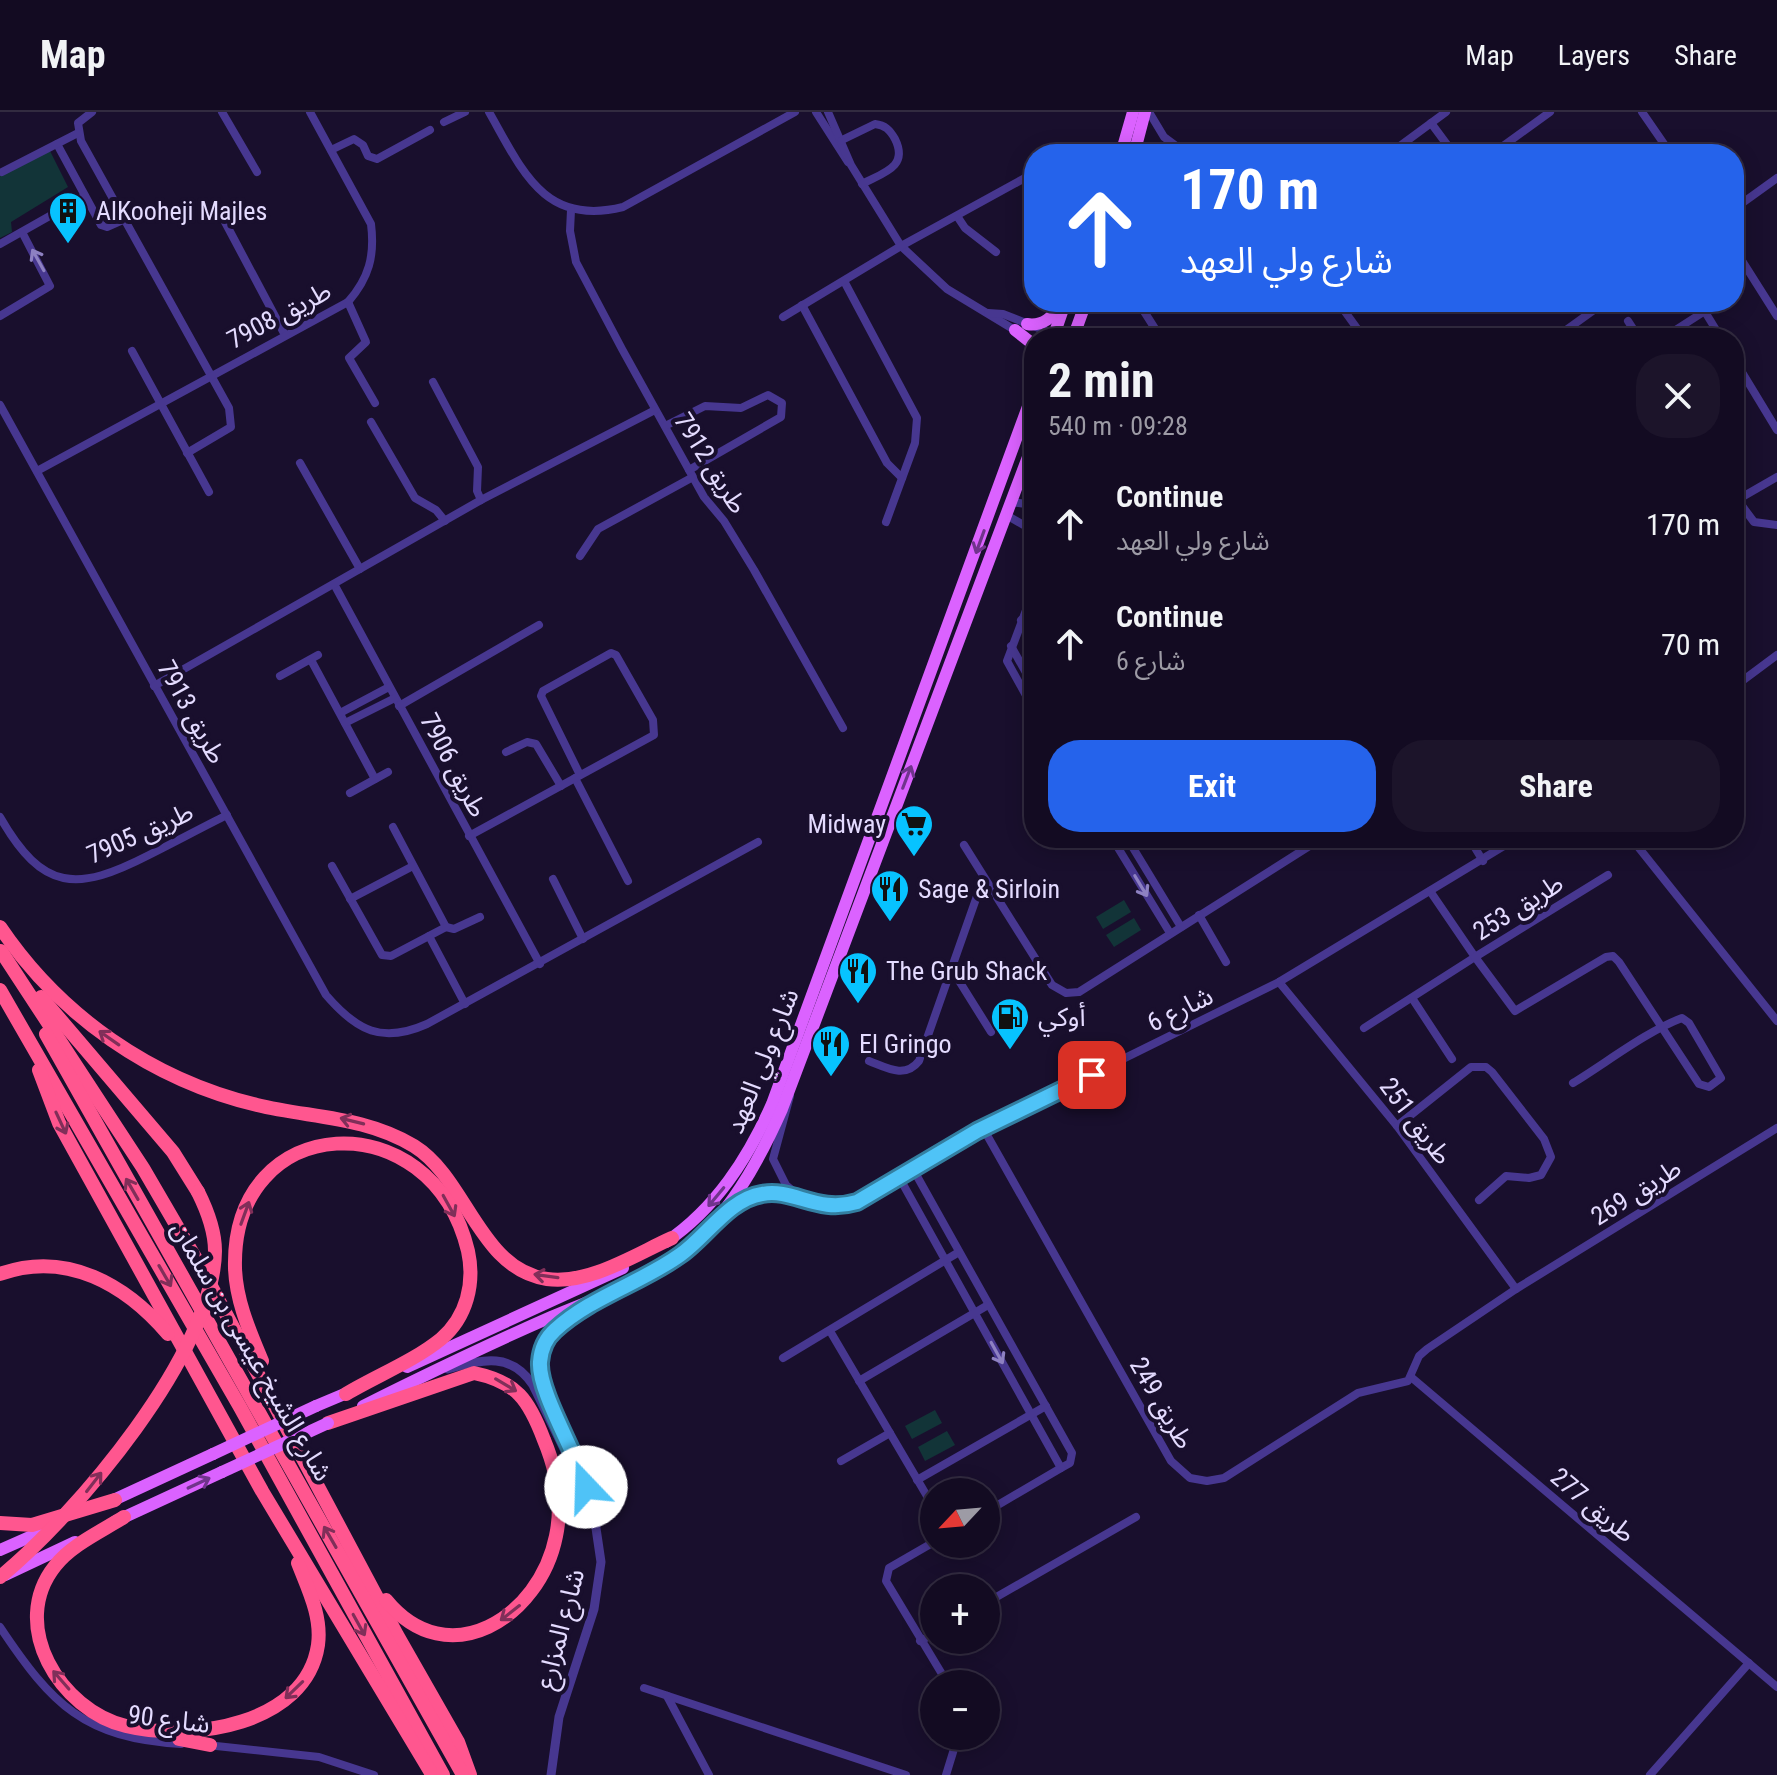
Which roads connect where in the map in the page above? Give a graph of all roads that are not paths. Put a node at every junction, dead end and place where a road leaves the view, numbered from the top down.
1 (92, 112) edge
2 (222, 112) edge
3 (310, 112) edge
4 (465, 112) edge
5 (489, 112) edge
6 (795, 112) edge
7 (816, 112) edge
8 (828, 112) edge
9 (1133, 112) edge
10 (1147, 112) edge
11 (1446, 112) edge
12 (1550, 112) edge
13 (1642, 112) edge
14 (444, 122) dead end
15 (1431, 123) junction
16 (430, 130) dead end
17 (78, 133) junction
18 (842, 140) junction
19 (1124, 144) edge
20 (1137, 144) edge
21 (1173, 144) edge
22 (1403, 144) edge
23 (1447, 144) edge
24 (1506, 144) edge
25 (1664, 144) edge
26 (57, 145) junction
27 (331, 150) junction
28 (851, 165) junction
29 (2, 172) edge
30 (257, 172) dead end
31 (1777, 178) edge
32 (1024, 179) edge
33 (862, 184) junction
34 (85, 196) junction
35 (1744, 202) edge
36 (217, 207) dead end
37 (571, 210) junction
38 (957, 216) junction
39 (125, 219) junction
40 (22, 232) junction
41 (0, 244) edge
42 (901, 246) junction
43 (996, 252) dead end
44 (1744, 264) edge
45 (844, 281) junction
46 (348, 302) junction
47 (802, 305) junction
48 (1056, 312) edge
49 (1591, 312) edge
50 (1703, 312) edge
51 (988, 313) junction
52 (0, 316) edge
53 (1777, 316) edge
54 (783, 317) dead end
55 (1628, 321) dead end
56 (1021, 327) junction
57 (1025, 328) edge
58 (1569, 328) edge
59 (1633, 328) edge
60 (1679, 328) edge
61 (1024, 330) edge
62 (1024, 331) edge
63 (285, 335) junction
64 (132, 351) dead end
65 (211, 375) junction
66 (1744, 376) edge
67 (433, 382) dead end
68 (160, 403) junction
69 (375, 403) dead end
70 (0, 405) edge
71 (655, 410) junction
72 (1024, 419) joint
73 (371, 422) dead end
74 (665, 426) junction
75 (1777, 430) edge
76 (187, 453) junction
77 (300, 463) dead end
78 (1024, 468) edge
79 (37, 471) junction
80 (691, 474) junction
81 (1777, 477) edge
82 (902, 478) junction
83 (209, 492) dead end
84 (1744, 494) edge
85 (481, 500) junction
86 (1011, 502) junction
87 (1024, 504) edge
88 (1744, 509) edge
89 (1008, 516) junction
90 (445, 521) junction
91 (886, 522) dead end
92 (1024, 525) edge
93 (1777, 525) edge
94 (580, 556) dead end
95 (360, 569) junction
96 (334, 584) junction
97 (1024, 613) edge
98 (1021, 620) junction
99 (1024, 622) edge
100 (539, 625) dead end
101 (1011, 645) junction
102 (1777, 655) edge
103 (1024, 669) edge
104 (280, 676) dead end
105 (1744, 680) edge
106 (154, 686) junction
107 (389, 687) junction
108 (1024, 693) edge
109 (397, 702) junction
110 (340, 713) junction
111 (345, 723) junction
112 (843, 728) dead end
113 (506, 752) dead end
114 (388, 772) dead end
115 (578, 777) junction
116 (375, 779) junction
117 (561, 786) junction
118 (350, 793) dead end
119 (227, 815) junction
120 (0, 817) edge
121 (393, 827) dead end
122 (469, 836) junction
123 (758, 842) dead end
124 (964, 845) dead end
125 (1118, 848) edge
126 (1133, 848) edge
127 (1306, 848) edge
128 (1475, 848) edge
129 (1502, 848) edge
130 (1639, 848) edge
131 (1483, 861) junction
132 (332, 866) dead end
133 (413, 866) junction
134 (1608, 875) dead end
135 (553, 879) dead end
136 (628, 881) dead end
137 (991, 888) junction
138 (1430, 891) junction
139 (350, 899) junction
140 (1199, 915) junction
141 (480, 917) dead end
142 (0, 927) edge
143 (446, 927) junction
144 (1181, 927) junction
145 (1170, 933) junction
146 (429, 936) junction
147 (583, 939) junction
148 (0, 943) edge
149 (0, 950) edge
150 (1475, 957) junction
151 (1226, 962) dead end
152 (540, 964) junction
153 (951, 968) junction
154 (1279, 982) junction
155 (0, 990) edge
156 (1412, 998) junction
157 (465, 1004) junction
158 (1777, 1021) edge
159 (21, 1025) junction
160 (1364, 1028) dead end
161 (1662, 1029) junction
162 (991, 1032) dead end
163 (1452, 1059) dead end
164 (869, 1061) dead end
165 (1573, 1083) dead end
166 (791, 1084) junction
167 (1397, 1126) junction
168 (983, 1128) junction
169 (1777, 1128) edge
170 (913, 1169) junction
171 (899, 1177) junction
172 (1479, 1200) dead end
173 (807, 1203) junction
174 (706, 1232) junction
175 (672, 1238) junction
176 (959, 1252) junction
177 (945, 1260) junction
178 (0, 1274) edge
179 (617, 1289) junction
180 (1516, 1289) junction
181 (988, 1305) junction
182 (975, 1312) junction
183 (830, 1331) junction
184 (783, 1358) dead end
185 (193, 1365) junction
186 (433, 1371) junction
187 (1411, 1377) junction
188 (859, 1381) junction
189 (346, 1394) junction
190 (1046, 1406) junction
191 (1032, 1415) junction
192 (328, 1423) junction
193 (890, 1433) junction
194 (841, 1461) dead end
195 (1061, 1468) junction
196 (917, 1480) junction
197 (920, 1485) edge
198 (262, 1491) junction
199 (588, 1496) junction
200 (323, 1497) junction
201 (115, 1500) junction
202 (1000, 1504) edge
203 (124, 1517) junction
204 (1136, 1517) dead end
205 (0, 1523) edge
206 (0, 1550) edge
207 (920, 1550) edge
208 (365, 1573) junction
209 (0, 1577) edge
210 (1000, 1595) edge
211 (0, 1627) edge
212 (920, 1641) edge
213 (1749, 1663) junction
214 (1777, 1687) edge
215 (644, 1688) dead end
216 (667, 1696) junction
217 (125, 1726) junction
218 (210, 1745) junction
219 (954, 1750) edge
220 (874, 1764) junction
221 (374, 1775) edge
222 (432, 1775) edge
223 (443, 1775) edge
224 (463, 1775) edge
225 (470, 1775) edge
226 (551, 1775) edge
227 (709, 1775) edge
228 (871, 1775) edge
229 (906, 1775) edge
230 (946, 1775) edge
231 (1650, 1775) edge

1 - 17 street
2 - 30 street
3 - 27 street, طريق 7908
4 - 14 street
5 - 37 street
6 - 37 street
7 - 28 street
8 - 18 street
9 - 19 main road
10 - 20 main road
10 - 21 street
11 - 15 street
12 - 24 street
13 - 25 street
15 - 22 street
15 - 23 street
16 - 27 street
17 - 26 street
17 - 39 street, طريق 7908
18 - 28 street
18 - 33 street
26 - 29 street
26 - 34 street
27 - 46 street, طريق 7908
28 - 33 street
31 - 35 street
32 - 38 street
33 - 42 street
34 - 39 street
34 - 40 street
36 - 63 street
37 - 71 street, طريق 7912
38 - 42 street
38 - 43 street
39 - 65 street, طريق 7908
40 - 41 street
52 -> 40 street
42 - 45 street
42 - 51 street
44 - 53 street
45 - 47 street
45 - 82 street
46 - 63 street, طريق 7908
46 - 69 street
47 - 54 street
47 - 82 street
48 - 56 main road
49 - 58 street
50 - 60 street
51 - 56 street
51 - 56 street
55 - 59 street
56 - 57 street
56 - 61 street
56 - 62 main road
63 - 65 street, طريق 7908
64 - 68 street
65 - 68 street, طريق 7908
65 - 76 street
66 - 75 street
67 - 85 street
68 - 76 street
68 - 79 street, طريق 7908
70 - 79 street, طريق 7913
71 - 74 street, طريق 7912
71 - 85 street
72 - 89 main road
72 -> 175 main road, شارع ولي العهد
73 - 90 street
74 - 80 street, طريق 7912
74 - 80 street
76 - 83 street
77 - 95 street
78 - 86 main road, شارع ولي العهد
79 - 106 street, طريق 7913
80 - 94 street
80 - 112 street, طريق 7912
81 - 84 street
82 - 91 street
85 - 90 street
86 - 87 street
86 - 89 main road, شارع ولي العهد
88 - 93 street
89 - 92 street
166 -> 89 main road, شارع ولي العهد
90 - 95 street
95 - 96 street
96 - 106 street
96 - 107 street, طريق 7906
97 - 98 street
98 - 99 street
98 - 101 street
100 - 109 street
101 - 103 street
101 - 108 street
102 - 105 street
104 - 110 street
106 - 119 street, طريق 7913
107 - 109 street, طريق 7906
107 - 110 street
109 - 111 street
109 - 122 street, طريق 7906
110 - 111 street
111 - 116 street
113 - 117 street
114 - 116 street
115 - 115 street
115 - 117 street
115 - 136 street
116 - 118 street
117 - 122 street
119 - 120 street, طريق 7905
119 - 157 street, طريق 7913
121 - 133 street
122 - 152 street, طريق 7906
123 - 147 street
124 - 137 street
125 -> 145 street
126 - 144 street
127 - 140 street
128 - 131 street
129 - 131 street, شارع 6
130 - 158 street
131 - 138 street, شارع 6
132 - 139 street
133 - 139 street
133 - 143 street
134 - 150 street, طريق 253
135 - 147 street
137 - 145 street
137 - 153 street
138 - 150 street
138 - 154 street, شارع 6
139 - 146 street
140 - 144 street
140 - 151 street
141 - 143 street
175 -> 142 highway
143 - 146 street
144 - 145 street
146 - 157 street
147 - 152 street
209 -> 148 highway, bridge
149 - 200 highway
224 -> 149 highway, شارع الشيخ عيسى بن سلمان
150 - 156 street
150 - 161 street, طريق 253
152 - 157 street
153 - 162 street
153 - 164 street
154 - 167 street, طريق 251
154 - 168 street, شارع 6
155 - 159 highway, شارع الشيخ عيسى بن سلمان
156 - 160 street
156 - 163 street
159 -> 185 highway
159 -> 223 highway, شارع الشيخ عيسى بن سلمان
161 - 161 street, طريق 253
161 - 165 street
166 - 173 street
166 - 174 main road, شارع ولي العهد
167 - 172 street
167 - 180 street, طريق 251
168 - 170 street, شارع 6
168 - 187 street, طريق 249
169 - 180 street, طريق 269
170 - 171 street, شارع 6
170 - 176 street
171 - 173 street, شارع 6
171 - 177 street
173 - 174 street, شارع 6
174 - 179 main road, شارع ولي العهد
175 - 189 main road, شارع ولي العهد
176 - 177 street
176 - 181 street
177 - 182 street
177 - 183 street
178 - 185 highway
179 - 186 main road, شارع ولي العهد
179 - 199 street, شارع المزارع
180 - 187 street
181 - 182 street
181 - 190 street
182 - 188 street
182 -> 191 street
183 - 184 street
183 - 188 street
185 - 198 highway
186 - 192 main road, شارع ولي العهد
186 - 199 street, شارع المزارع
187 - 213 street, طريق 277
188 - 193 street
200 -> 189 highway
189 - 201 main road, شارع ولي العهد, bridge
190 - 191 street
190 - 195 street
191 - 195 street
191 - 196 street
203 -> 192 main road, شارع ولي العهد, bridge
192 -> 208 highway
193 - 194 street
193 - 196 street
195 - 202 street
196 - 197 street
198 -> 217 highway
198 - 222 highway
199 - 226 street, شارع المزارع
200 - 208 highway
201 - 205 highway
201 - 206 main road, شارع ولي العهد
203 - 209 main road, شارع ولي العهد
217 -> 203 highway
204 - 210 street
207 - 212 street
208 - 225 highway
211 - 218 street, شارع 90
213 - 214 street, طريق 277
213 - 231 street
215 - 216 street
216 - 220 street
216 - 227 street
217 - 218 highway
218 - 221 street, شارع 90
219 - 230 street
220 - 228 street
220 - 229 street

